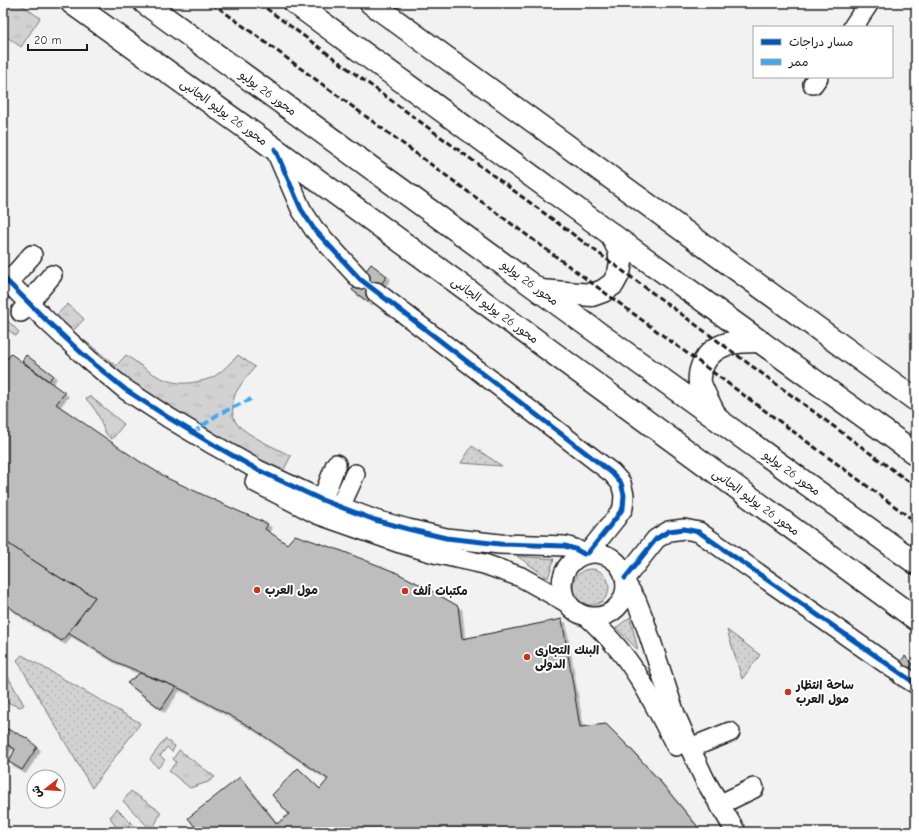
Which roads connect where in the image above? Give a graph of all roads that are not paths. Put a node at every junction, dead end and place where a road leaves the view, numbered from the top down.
1 (72, 3) edge
2 (145, 3) edge
3 (295, 3) edge
4 (371, 3) edge
5 (869, 3) edge
6 (854, 26) edge
7 (275, 149) junction
8 (611, 234) junction
9 (32, 255) dead end
10 (52, 275) dead end
11 (360, 279) dead end
12 (4, 285) edge
13 (540, 291) junction
14 (376, 292) dead end
15 (25, 308) junction
16 (760, 341) junction
17 (916, 400) edge
18 (716, 418) junction
19 (916, 454) edge
20 (336, 464) dead end
21 (355, 474) dead end
22 (329, 510) junction
23 (586, 554) junction
24 (916, 563) edge
25 (626, 581) junction
26 (566, 602) junction
27 (588, 617) junction
28 (916, 619) edge
29 (904, 676) edge
30 (730, 732) dead end
31 (690, 748) junction
32 (754, 788) dead end
33 (719, 805) junction
34 (722, 832) edge
35 (736, 832) edge

1 - 7 main road, محور 26 يوليو الجانبى
2 - 13 main road, محور 26 يوليو
3 - 8 main road
4 - 17 main road
5 - 6 street
7 - 11 street
7 - 28 main road, محور 26 يوليو الجانبى
8 - 13 main road
8 - 16 main road
9 - 12 street
10 - 15 street
12 - 15 street
13 - 18 main road, محور 26 يوليو
14 - 23 street
15 - 22 street
16 - 18 main road
16 - 19 main road
18 - 24 main road, محور 26 يوليو
20 - 22 street
21 - 22 street
22 - 23 street
22 - 26 street
23 - 25 street
23 - 26 street
25 - 27 street
25 - 29 street
25 - 31 street
26 - 27 street
27 - 34 street
30 - 31 street
31 - 33 street
32 - 33 street
33 - 35 street

